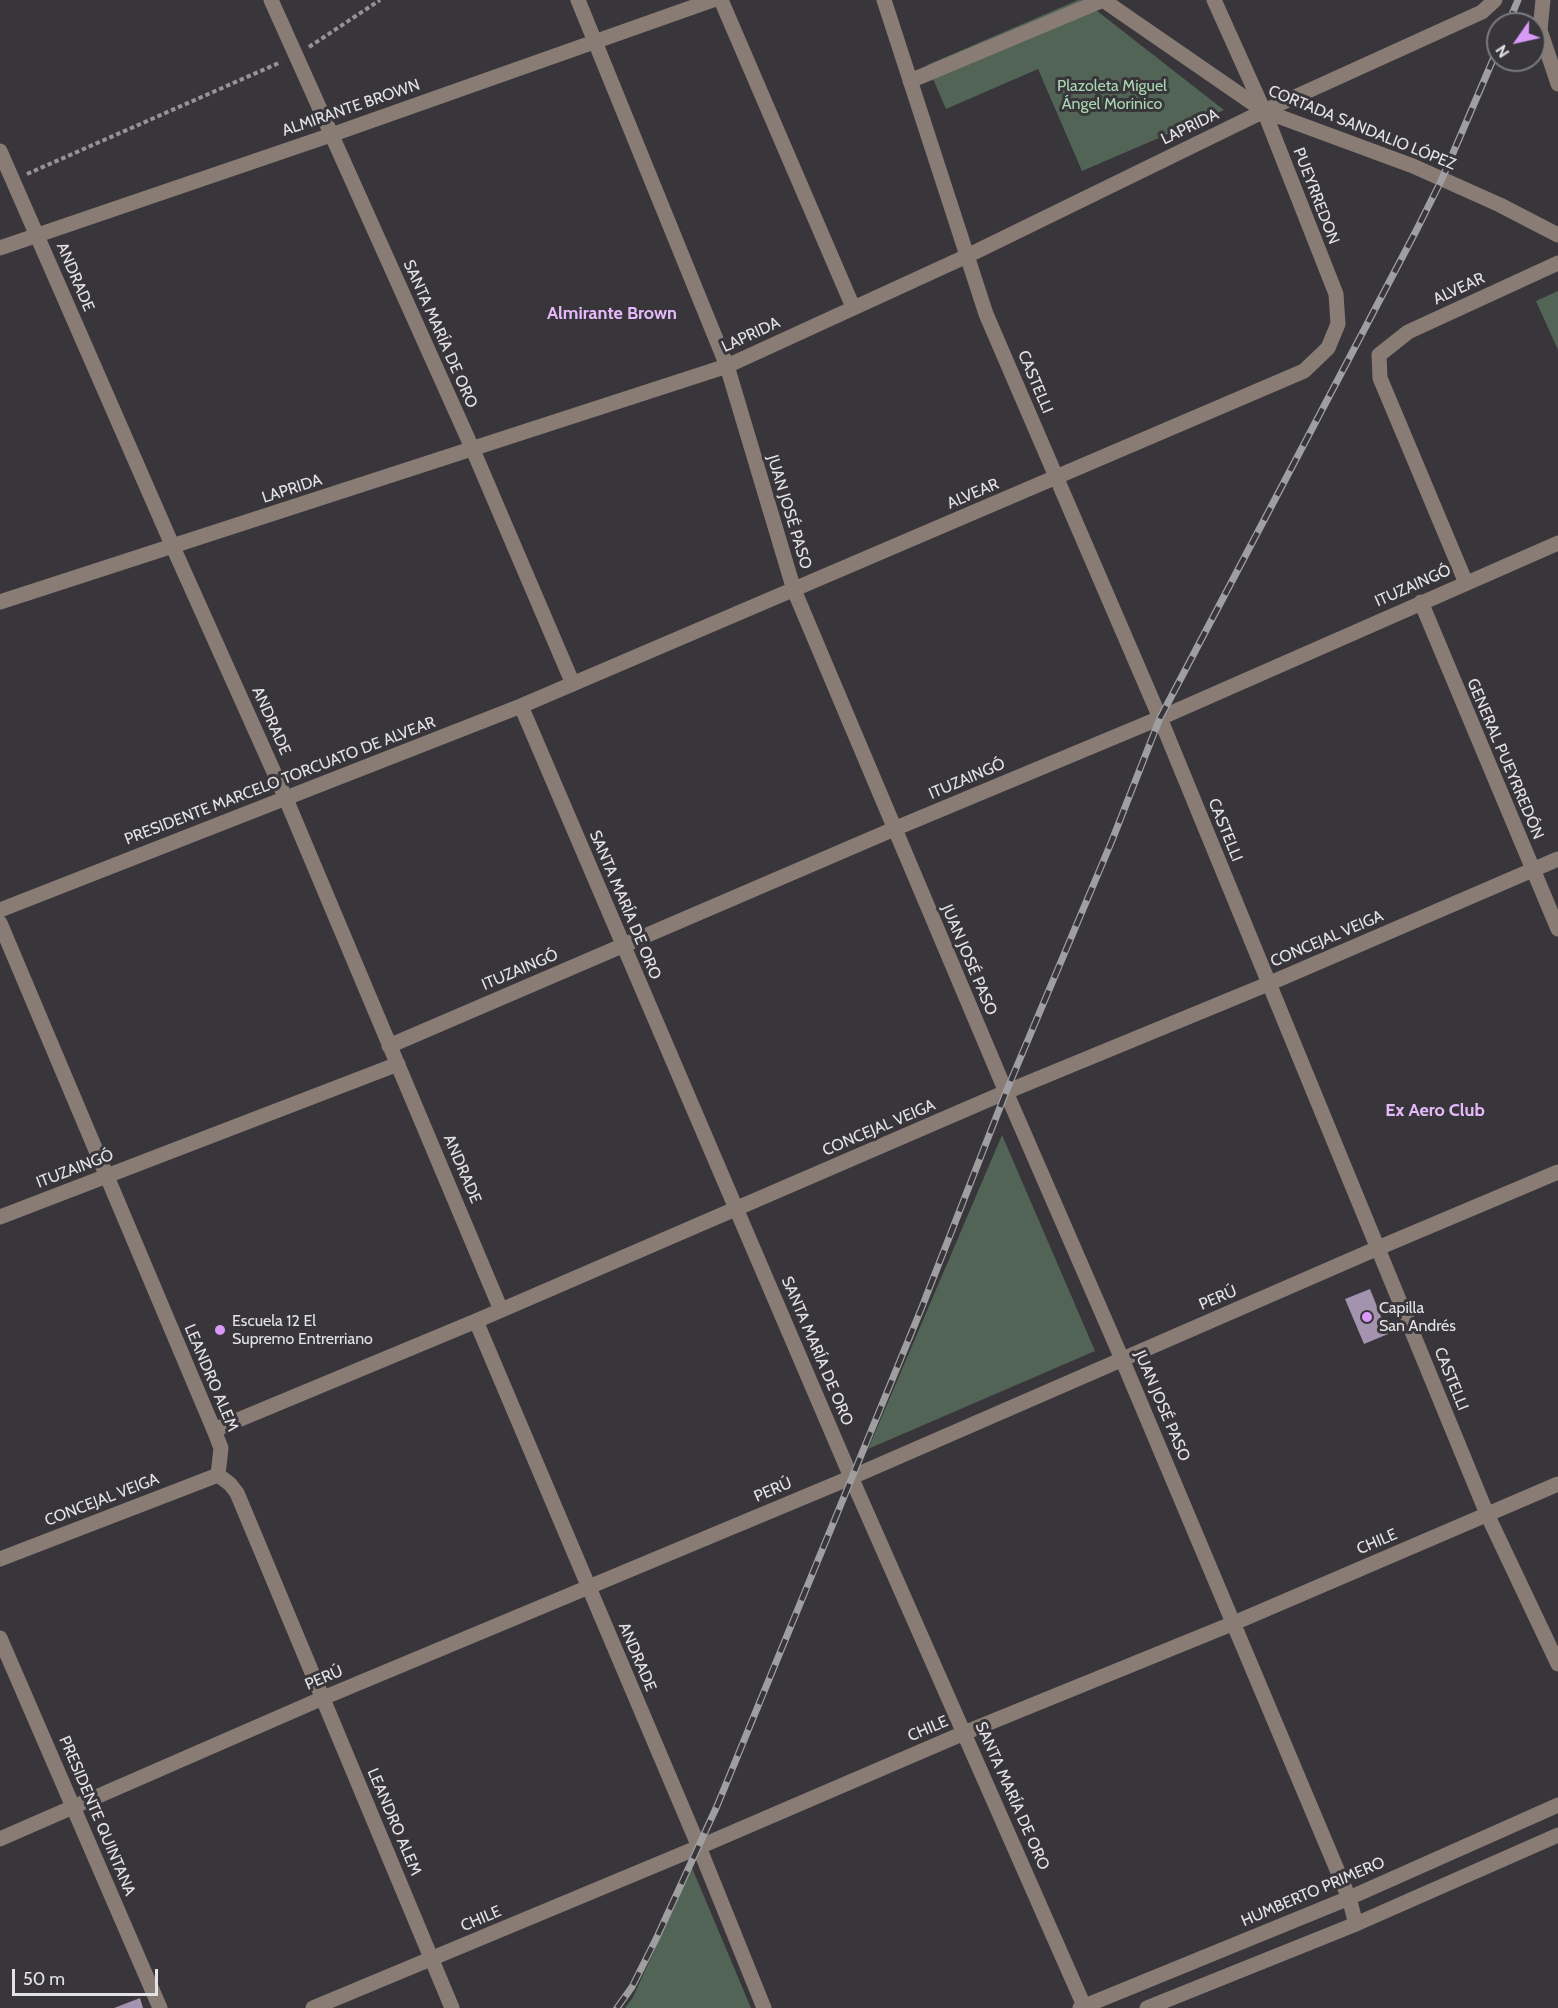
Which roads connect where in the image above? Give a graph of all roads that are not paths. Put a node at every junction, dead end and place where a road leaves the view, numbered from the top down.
1 (272, 0) edge
2 (578, 0) edge
3 (713, 0) edge
4 (721, 0) edge
5 (884, 0) edge
6 (1103, 0) edge
7 (1215, 0) edge
8 (1495, 0) edge
9 (1542, 0) edge
10 (596, 41) junction
11 (910, 81) junction
12 (1558, 84) edge
13 (1264, 111) junction
14 (331, 135) junction
15 (0, 151) edge
16 (37, 234) junction
17 (1558, 235) edge
18 (0, 248) edge
19 (967, 256) junction
20 (1558, 263) edge
21 (1336, 294) joint
22 (853, 307) junction
23 (727, 366) junction
24 (473, 450) junction
25 (1057, 478) junction
26 (1558, 543) edge
27 (173, 547) junction
28 (1466, 583) junction
29 (794, 590) junction
30 (0, 602) edge
31 (1420, 602) junction
32 (573, 684) junction
33 (521, 706) junction
34 (1160, 718) junction
35 (286, 799) junction
36 (894, 829) junction
37 (1558, 860) edge
38 (1532, 870) junction
39 (0, 910) edge
40 (0, 923) edge
41 (1558, 929) edge
42 (622, 945) junction
43 (1268, 984) junction
44 (389, 1046) junction
45 (398, 1064) junction
46 (1006, 1092) junction
47 (1558, 1172) edge
48 (107, 1176) junction
49 (736, 1209) junction
50 (0, 1217) edge
51 (1378, 1248) junction
52 (501, 1310) junction
53 (476, 1321) junction
54 (1122, 1359) junction
55 (214, 1430) junction
56 (218, 1475) junction
57 (851, 1477) junction
58 (1558, 1484) edge
59 (1487, 1514) junction
60 (0, 1559) edge
61 (587, 1587) junction
62 (1234, 1623) junction
63 (0, 1638) edge
64 (1558, 1664) edge
65 (323, 1698) junction
66 (964, 1733) junction
67 (1558, 1805) edge
68 (74, 1807) junction
69 (1558, 1835) edge
70 (0, 1839) edge
71 (699, 1847) junction
72 (1349, 1898) junction
73 (1356, 1924) junction
74 (432, 1959) junction
75 (1083, 2007) edge
76 (160, 2008) edge
77 (313, 2008) edge
78 (452, 2008) edge
79 (764, 2008) edge
80 (1147, 2008) edge

1 - 14 street, SANTA MARÍA DE ORO
2 - 10 street, JUAN JOSÉ PASO
3 - 10 street, ALMIRANTE BROWN
4 - 22 street
5 - 11 street, CASTELLI
6 - 11 street
6 - 13 street, CORTADA SANDALIO LÓPEZ
7 - 13 street
8 - 13 street, LAPRIDA
9 - 12 street
10 - 14 street, ALMIRANTE BROWN
10 - 23 street, JUAN JOSÉ PASO
11 - 19 street, CASTELLI
13 - 17 street, CORTADA SANDALIO LÓPEZ
13 - 19 street, LAPRIDA
13 - 21 street, PUEYRREDON
14 - 16 street, ALMIRANTE BROWN
14 - 24 street, SANTA MARÍA DE ORO
15 - 16 street, ANDRADE
16 - 18 street, ALMIRANTE BROWN
16 - 27 street, ANDRADE
19 - 22 street, LAPRIDA
19 - 25 street, CASTELLI
20 - 28 street, ALVEAR
21 - 25 street, ALVEAR
22 - 23 street, LAPRIDA
23 - 24 street, LAPRIDA
23 - 29 street, JUAN JOSÉ PASO
24 - 27 street, LAPRIDA
24 - 32 street, SANTA MARÍA DE ORO
25 - 29 street, ALVEAR
25 - 34 street, CASTELLI
26 - 28 street, ITUZAINGÓ
27 - 30 street, LAPRIDA
27 - 35 street, ANDRADE
28 - 31 street, ITUZAINGÓ
29 - 32 street, ALVEAR
29 - 36 street, JUAN JOSÉ PASO
31 - 34 street, ITUZAINGÓ
31 - 38 street, GENERAL PUEYRREDÓN
32 - 33 street, PRESIDENTE MARCELO TORCUATO DE ALVEAR
33 - 35 street, PRESIDENTE MARCELO TORCUATO DE ALVEAR
33 - 42 street, SANTA MARÍA DE ORO
34 - 36 street, ITUZAINGÓ
34 - 43 street, CASTELLI
35 - 39 street, PRESIDENTE MARCELO TORCUATO DE ALVEAR
35 - 44 street, ANDRADE
36 - 42 street, ITUZAINGÓ
36 - 46 street, JUAN JOSÉ PASO
37 - 38 street, CONCEJAL VEIGA
38 - 41 street, GENERAL PUEYRREDÓN
38 - 43 street, CONCEJAL VEIGA
40 - 48 street, LEANDRO ALEM
42 - 44 street, ITUZAINGÓ
42 - 49 street, SANTA MARÍA DE ORO
43 - 46 street, CONCEJAL VEIGA
43 - 51 street, CASTELLI
44 - 45 street, ANDRADE
45 - 48 street, ITUZAINGÓ
45 - 52 street, ANDRADE
46 - 49 street, CONCEJAL VEIGA
46 - 54 street, JUAN JOSÉ PASO
47 - 51 street, PERÚ
48 - 50 street, ITUZAINGÓ
48 - 55 street, LEANDRO ALEM
49 - 52 street, CONCEJAL VEIGA
49 - 57 street, SANTA MARÍA DE ORO
51 - 54 street, PERÚ
51 - 59 street, CASTELLI
52 - 53 street, CONCEJAL VEIGA
53 - 55 street, CONCEJAL VEIGA
53 - 61 street, ANDRADE
54 - 57 street, PERÚ
54 - 62 street, JUAN JOSÉ PASO
55 - 56 street, LEANDRO ALEM
56 - 60 street, CONCEJAL VEIGA
56 - 65 street, LEANDRO ALEM
57 - 61 street, PERÚ
57 - 66 street, SANTA MARÍA DE ORO
58 - 59 street, CHILE
59 - 62 street, CHILE
59 - 64 street, CASTELLI
61 - 65 street, PERÚ
61 - 71 street, ANDRADE
62 - 66 street, CHILE
62 - 72 street, JUAN JOSÉ PASO
63 - 68 street, PRESIDENTE QUINTANA
65 - 68 street, PERÚ
65 - 74 street, LEANDRO ALEM
66 - 71 street, CHILE
66 - 75 street, SANTA MARÍA DE ORO
67 - 72 street, HUMBERTO PRIMERO
68 - 70 street, PERÚ
68 - 76 street, PRESIDENTE QUINTANA
69 - 73 street
71 - 74 street, CHILE
71 - 79 street, ANDRADE
72 - 73 street, JUAN JOSÉ PASO
72 - 75 street, HUMBERTO PRIMERO
73 - 80 street
74 - 77 street, CHILE
74 - 78 street, LEANDRO ALEM

